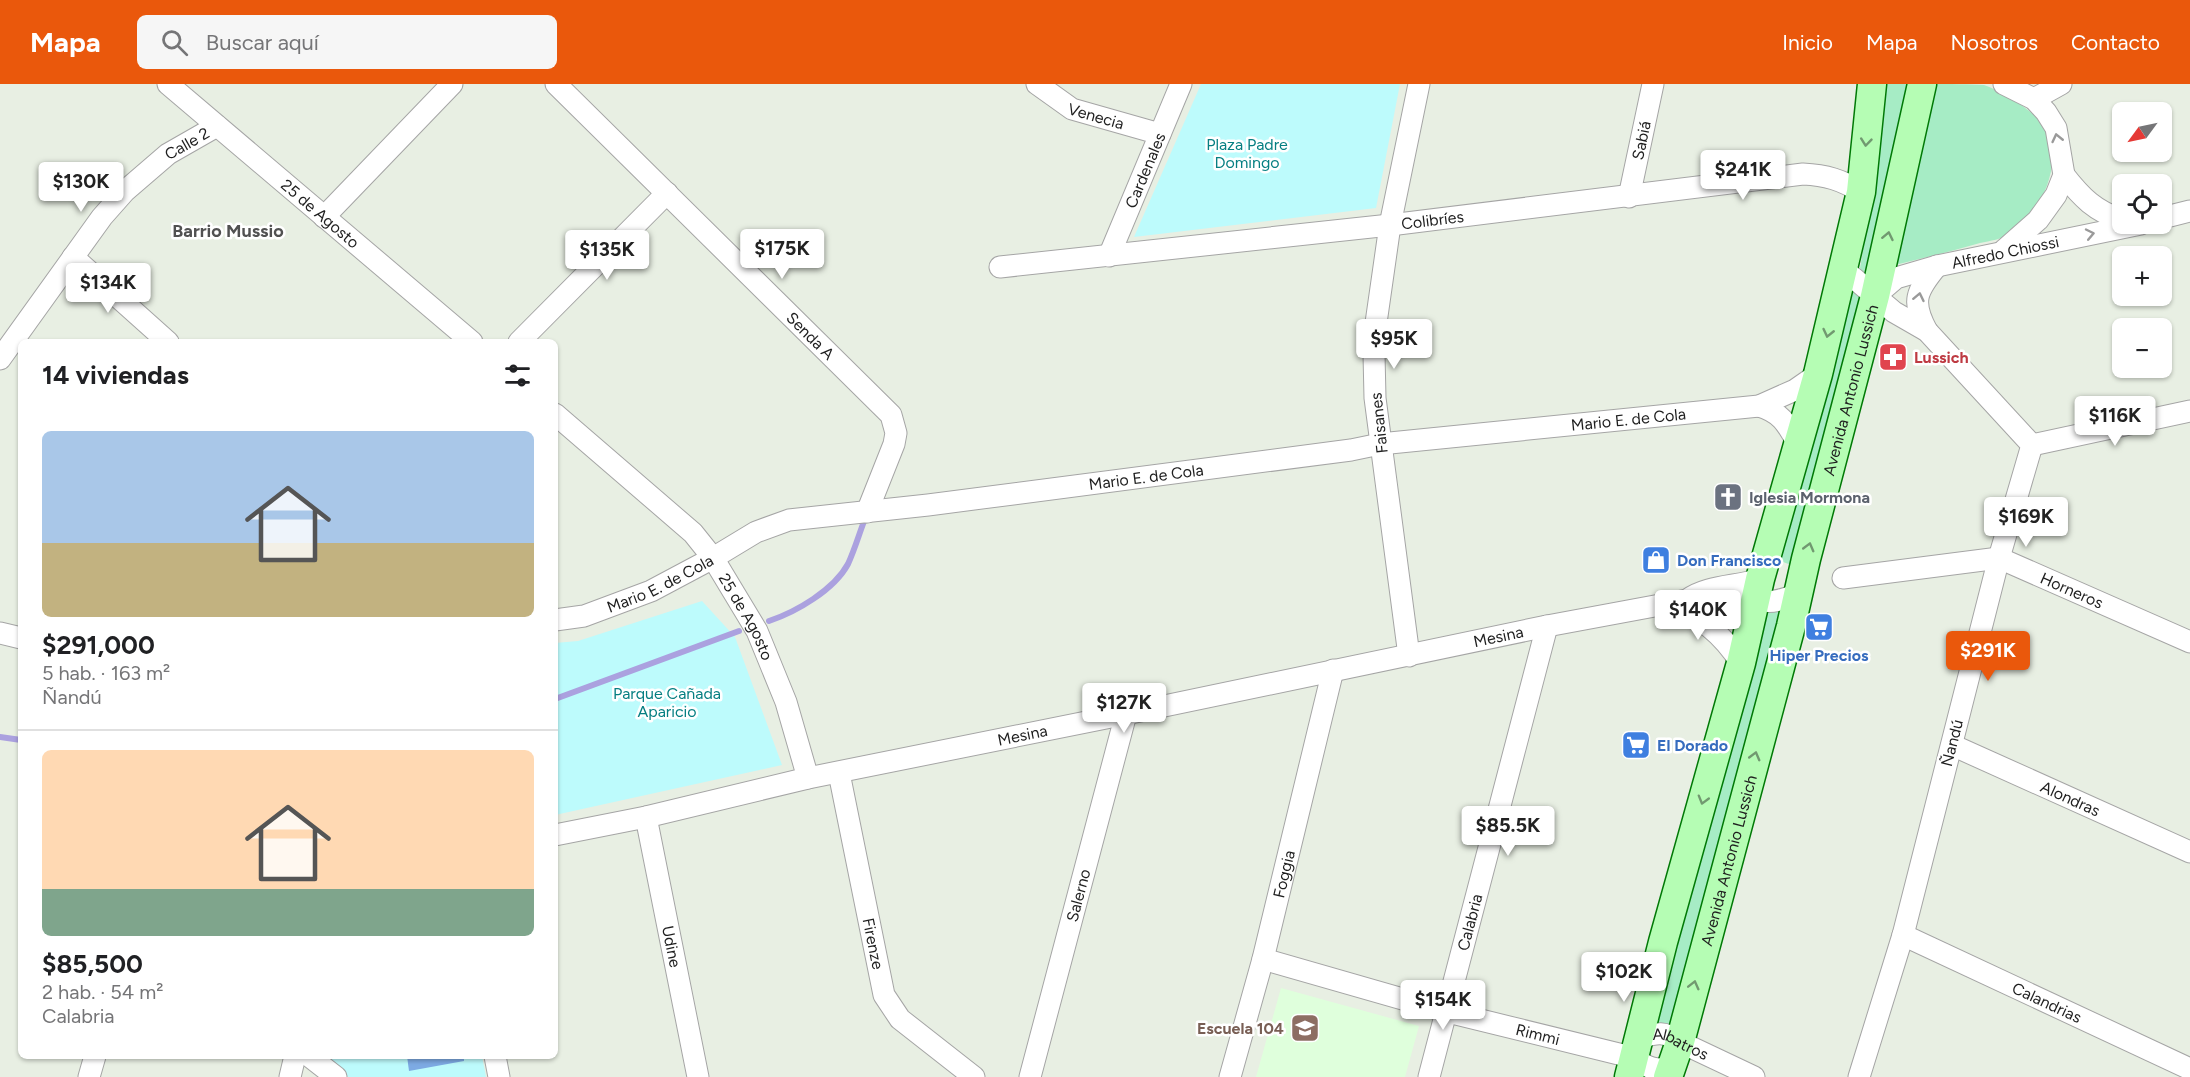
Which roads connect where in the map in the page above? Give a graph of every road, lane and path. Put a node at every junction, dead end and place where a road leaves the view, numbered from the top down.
1 (168, 84) edge
2 (452, 84) edge
3 (556, 84) edge
4 (1037, 84) edge
5 (1181, 84) edge
6 (1419, 84) edge
7 (1653, 84) edge
8 (1872, 84) edge
9 (1922, 84) edge
10 (2004, 84) edge
11 (2061, 84) edge
12 (2034, 99) junction
13 (217, 126) junction
14 (1160, 134) junction
15 (2064, 175) junction
16 (1861, 192) junction
17 (667, 193) junction
18 (1629, 197) junction
19 (2190, 212) edge
20 (2172, 216) edge
21 (324, 217) junction
22 (2112, 217) edge
23 (1390, 225) junction
24 (2112, 228) edge
25 (1999, 254) junction
26 (1109, 255) junction
27 (74, 257) junction
28 (1937, 266) junction
29 (1000, 267) dead end
30 (1843, 270) junction
31 (1875, 296) junction
32 (1927, 332) junction
33 (165, 339) edge
34 (468, 339) edge
35 (522, 339) edge
36 (0, 359) edge
37 (1818, 374) junction
38 (1759, 406) junction
39 (2190, 411) edge
40 (558, 417) edge
41 (1380, 444) junction
42 (1798, 444) junction
43 (2032, 445) junction
44 (867, 512) junction
45 (713, 558) junction
46 (1999, 558) junction
47 (1843, 578) dead end
48 (1758, 588) junction
49 (1798, 594) junction
50 (1678, 601) junction
51 (558, 620) edge
52 (1547, 626) junction
53 (0, 633) edge
54 (18, 637) edge
55 (2190, 642) edge
56 (1409, 656) junction
57 (1741, 663) junction
58 (1333, 670) junction
59 (1126, 714) junction
60 (1952, 745) junction
61 (838, 773) junction
62 (808, 778) junction
63 (646, 817) junction
64 (558, 834) edge
65 (2190, 852) edge
66 (1903, 935) junction
67 (1263, 959) junction
68 (1448, 1012) junction
69 (1634, 1058) edge
70 (94, 1059) edge
71 (294, 1059) edge
72 (313, 1059) edge
73 (496, 1059) edge
74 (1673, 1062) edge
75 (2190, 1069) edge
76 (89, 1077) edge
77 (290, 1077) edge
78 (336, 1077) edge
79 (499, 1077) edge
80 (698, 1077) edge
81 (974, 1077) edge
82 (1030, 1077) edge
83 (1230, 1077) edge
84 (1429, 1077) edge
85 (1754, 1077) edge
86 (1859, 1077) edge

1 - 13 street, 25 de Agosto
2 - 21 street
3 - 17 street, Senda A
4 - 14 street, Venecia
5 - 14 street, Cardenales
6 - 23 street, Faisanes
7 - 18 street, Sabiá
8 -> 16 main road
31 -> 9 main road, Avenida Antonio Lussich
10 - 12 street
11 - 12 street
15 -> 12 street
13 - 21 street, 25 de Agosto
13 - 27 street, Calle 2
14 - 26 street, Cardenales
15 - 22 street
15 - 25 street
16 - 18 street, Colibríes
16 - 30 main road
17 - 35 street
17 - 44 street, Senda A
18 - 23 street, Colibríes
19 - 20 street
21 - 34 street, 25 de Agosto
23 - 26 street, Colibríes
23 - 41 street, Faisanes
25 -> 24 street, Alfredo Chiossi
25 - 28 street, Alfredo Chiossi
26 - 29 street, Colibríes
27 - 33 street
27 - 36 street, Calle 2
28 - 31 street, Alfredo Chiossi
32 -> 28 street
30 - 31 street
30 -> 37 main road
31 - 32 street
49 -> 31 main road, Avenida Antonio Lussich
32 - 43 street
37 - 38 street, Mario E. de Cola
37 - 42 main road
38 - 41 street, Mario E. de Cola
38 - 42 street
39 - 43 street
40 - 45 street, 25 de Agosto
41 - 44 street, Mario E. de Cola
41 - 56 street, Faisanes
42 - 48 main road
43 - 46 street, Ñandú
44 - 45 street, Mario E. de Cola
45 - 51 street, Mario E. de Cola
45 - 62 street, 25 de Agosto
46 - 47 street
46 - 55 street, Horneros
46 - 60 street, Ñandú
48 - 49 street, Mesina
48 - 50 street, Mesina
48 - 57 main road
74 -> 49 main road, Avenida Antonio Lussich
50 - 52 street, Mesina
50 - 57 street
52 - 56 street, Mesina
52 - 68 street, Calabria
53 - 54 street
56 - 58 street, Mesina
57 -> 69 main road
58 - 59 street, Mesina
58 - 67 street, Foggia
59 - 61 street, Mesina
59 - 82 street, Salerno
60 - 65 street, Alondras
60 - 66 street, Ñandú
61 - 62 street, Mesina
61 - 81 street, Firenze
62 - 63 street, Mesina
63 - 64 street, Mesina
63 - 80 street, Udine
66 - 75 street, Calandrias
66 - 86 street, Ñandú
67 - 68 street, Rimmi
67 - 83 street, Foggia
68 - 69 street, Rimmi
68 - 84 street, Calabria
69 - 74 street, Rimmi
69 - 74 street, Albatros
70 - 76 street
71 - 77 street
72 - 78 street
73 - 79 street
74 - 85 street, Albatros

